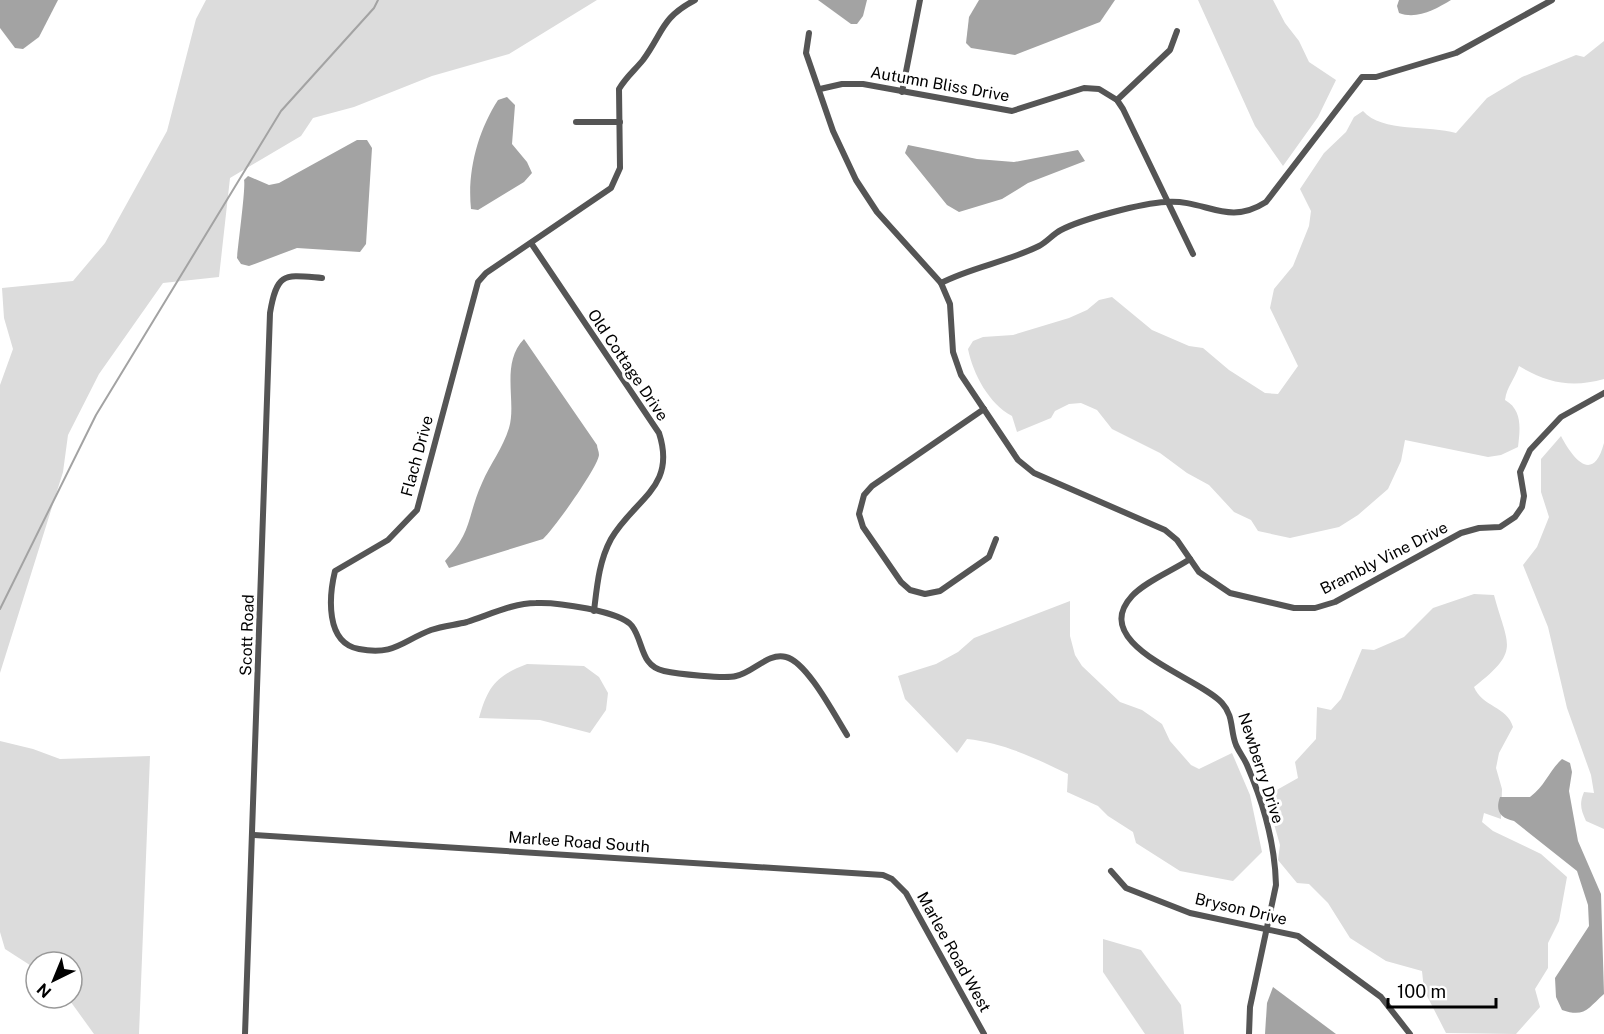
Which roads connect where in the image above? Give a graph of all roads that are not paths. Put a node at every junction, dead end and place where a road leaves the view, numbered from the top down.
1 (695, 0) edge
2 (920, 0) edge
3 (1552, 0) edge
4 (1177, 31) dead end
5 (809, 33) dead end
6 (820, 89) junction
7 (902, 92) junction
8 (1117, 100) junction
9 (576, 122) dead end
10 (620, 122) junction
11 (1168, 201) junction
12 (531, 243) junction
13 (1193, 254) dead end
14 (321, 278) dead end
15 (941, 283) junction
16 (1604, 393) edge
17 (984, 410) junction
18 (996, 539) dead end
19 (1190, 559) junction
20 (594, 611) junction
21 (847, 735) dead end
22 (254, 835) junction
23 (1111, 871) dead end
24 (899, 885) joint
25 (1267, 928) junction
26 (245, 1034) edge
27 (984, 1034) edge
28 (1249, 1034) edge
29 (1410, 1034) edge

1 - 10 street, Flach Drive
2 - 7 street
3 - 11 street
4 - 8 street
5 - 6 street, Brambly Vine Drive
6 - 7 street, Autumn Bliss Drive
6 - 15 street, Brambly Vine Drive
7 - 8 street, Autumn Bliss Drive
8 - 11 street
9 - 10 street
10 - 12 street, Flach Drive
11 - 13 street
11 - 15 street
12 - 20 street, Old Cottage Drive
12 - 20 street, Flach Drive
14 - 22 street, Scott Road
15 - 17 street, Brambly Vine Drive
16 - 19 street, Brambly Vine Drive
17 - 18 street
17 - 19 street, Brambly Vine Drive
19 - 25 street, Newberry Drive
20 - 21 street, Flach Drive
22 - 24 street, Marlee Road South
22 - 26 street, Scott Road
23 - 25 street, Bryson Drive
24 - 27 street, Marlee Road West
25 - 28 street, Newberry Drive
25 - 29 street, Bryson Drive

